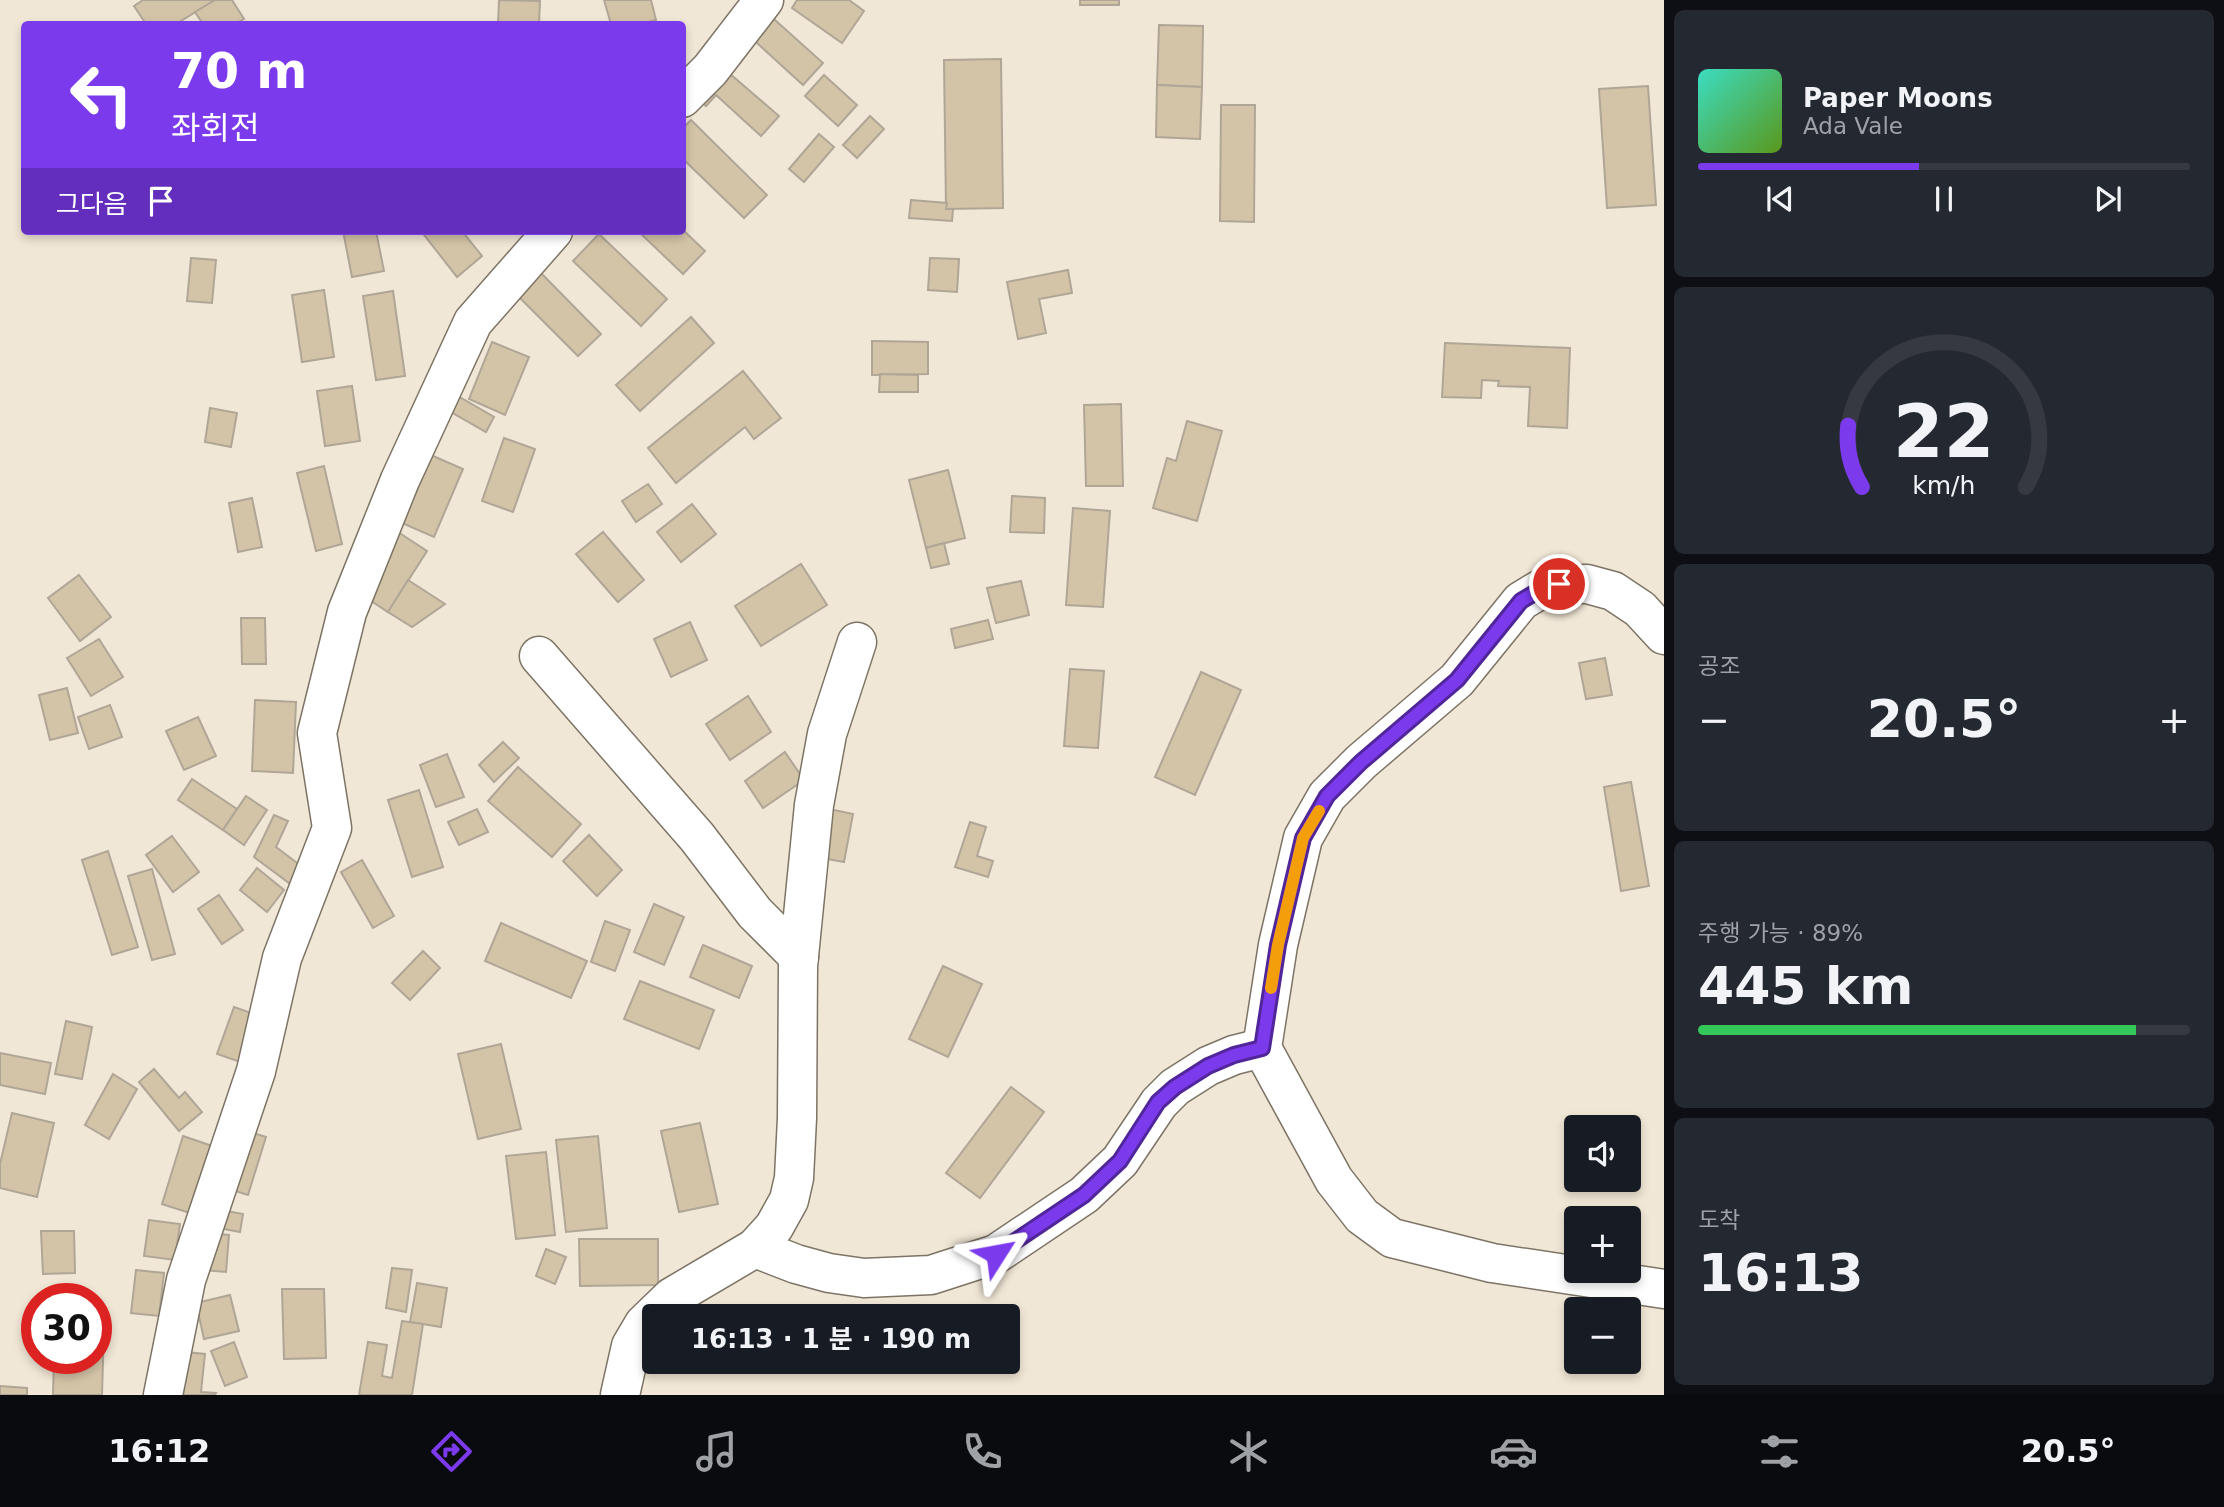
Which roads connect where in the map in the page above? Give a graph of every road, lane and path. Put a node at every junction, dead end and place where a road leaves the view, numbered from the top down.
1 (764, 0) edge
2 (686, 94) edge
3 (549, 235) edge
4 (1664, 635) edge
5 (857, 642) dead end
6 (539, 656) dead end
7 (799, 957) junction
8 (1262, 1048) junction
9 (755, 1248) junction
10 (1664, 1289) edge
11 (163, 1395) edge
12 (620, 1395) edge

1 - 2 street
3 - 11 street
4 - 8 street
5 - 7 street
6 - 7 street
7 - 9 street
8 - 9 street
8 - 10 street
9 - 12 street

